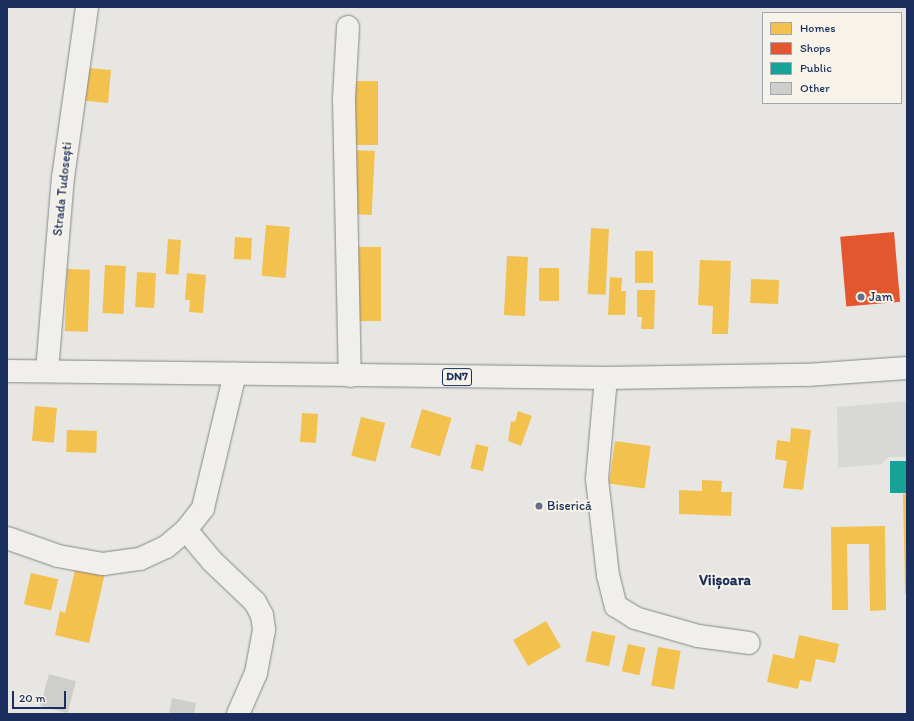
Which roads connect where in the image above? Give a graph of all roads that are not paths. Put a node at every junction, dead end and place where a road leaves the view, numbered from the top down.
1 (87, 7) edge
2 (348, 27) dead end
3 (907, 368) edge
4 (7, 370) edge
5 (47, 371) junction
6 (235, 374) junction
7 (350, 376) junction
8 (606, 378) junction
9 (186, 530) junction
10 (7, 538) edge
11 (749, 643) dead end
12 (238, 714) edge

1 - 5 street, Strada Tudosești
2 - 7 street
3 - 8 street, DN7
4 - 5 street, DN7
5 - 6 street, DN7
6 - 7 street, DN7
6 - 9 street
7 - 8 street, DN7
8 - 11 street
9 - 10 street
9 - 12 street

